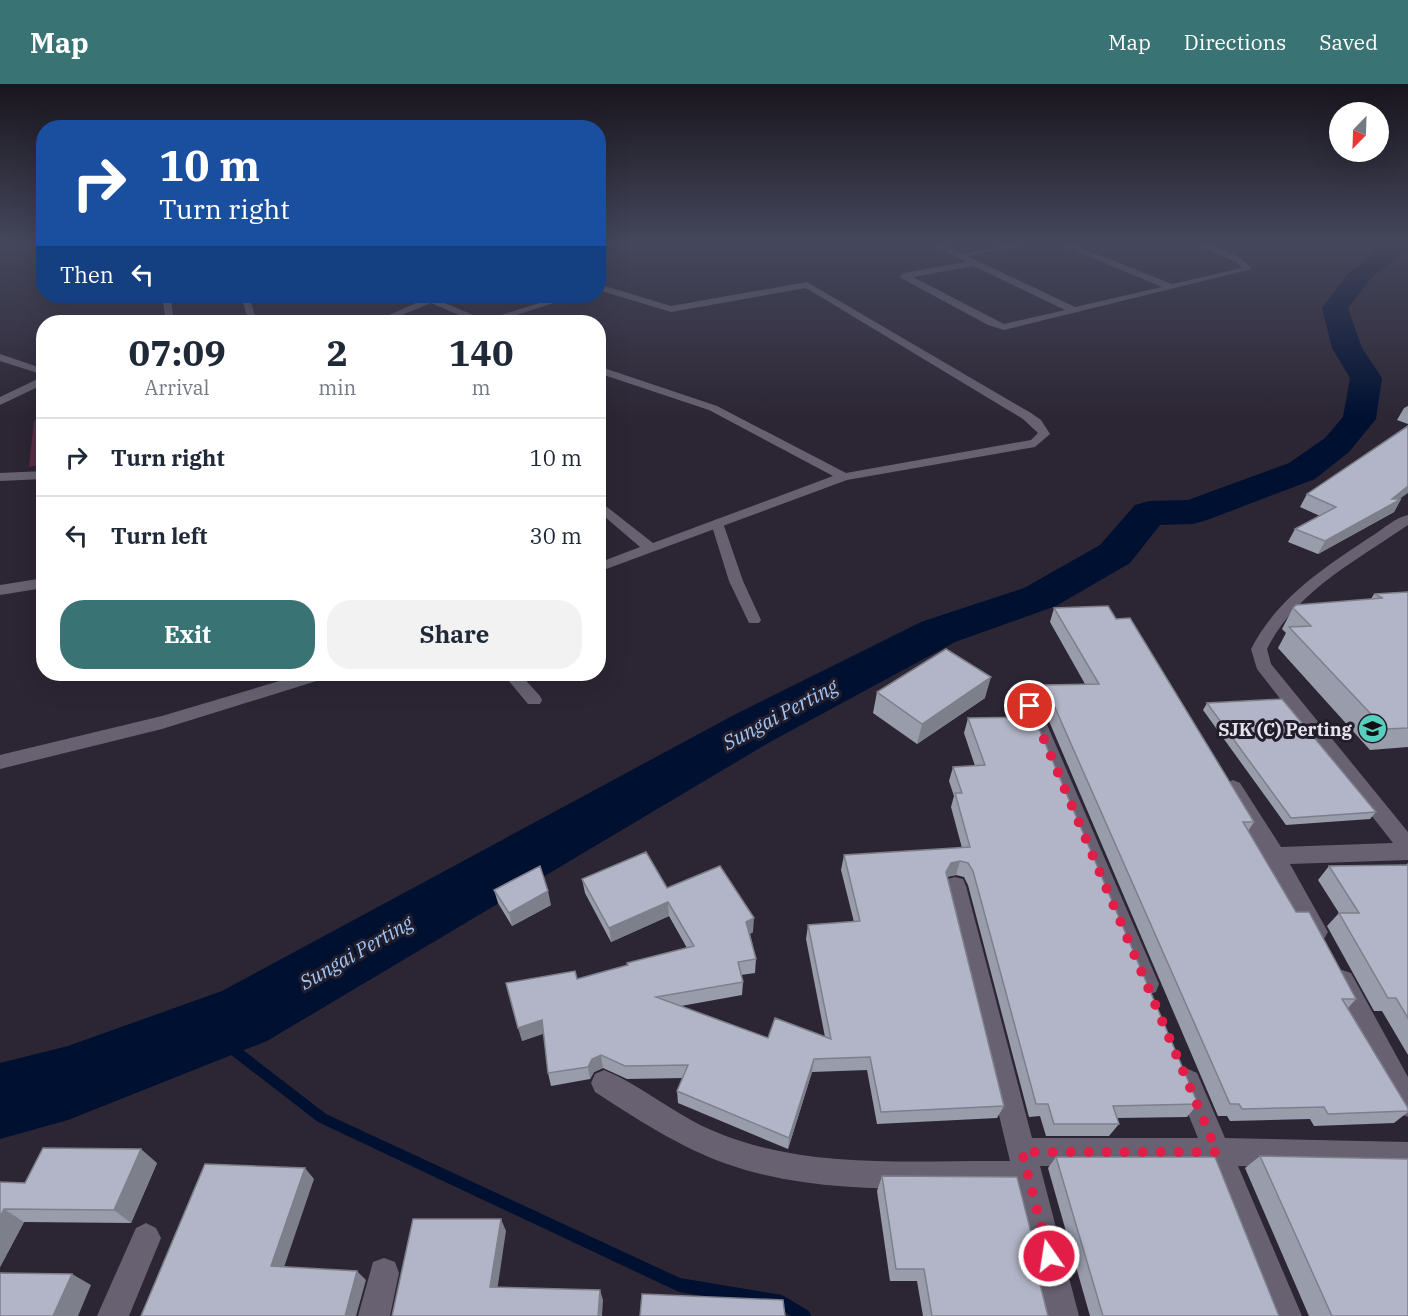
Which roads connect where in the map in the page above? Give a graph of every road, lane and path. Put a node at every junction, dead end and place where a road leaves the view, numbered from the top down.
1 (646, 301) edge
2 (714, 301) edge
3 (835, 301) edge
4 (952, 301) edge
5 (1055, 301) edge
6 (1109, 301) edge
7 (424, 303) edge
8 (438, 303) edge
9 (548, 303) edge
10 (1073, 310) junction
11 (395, 315) edge
12 (466, 315) edge
13 (510, 315) edge
14 (0, 357) edge
15 (36, 370) edge
16 (606, 372) edge
17 (611, 374) junction
18 (606, 376) edge
19 (36, 383) edge
20 (0, 402) edge
21 (36, 475) edge
22 (0, 477) edge
23 (844, 477) junction
24 (606, 511) edge
25 (1408, 519) edge
26 (717, 523) junction
27 (650, 548) junction
28 (606, 565) edge
29 (36, 584) edge
30 (0, 590) edge
31 (754, 620) dead end
32 (300, 681) edge
33 (517, 681) edge
34 (534, 700) dead end
35 (1030, 706) dead end
36 (0, 762) edge
37 (1220, 767) edge
38 (1408, 849) edge
39 (1275, 856) junction
40 (955, 886) dead end
41 (1158, 1011) edge
42 (1181, 1065) edge
43 (604, 1083) dead end
44 (1408, 1104) edge
45 (1217, 1152) junction
46 (1408, 1156) edge
47 (1026, 1164) junction
48 (146, 1238) dead end
49 (384, 1273) dead end
50 (113, 1316) edge
51 (374, 1316) edge
52 (1063, 1316) edge
53 (1286, 1316) edge

1 - 2 street
3 - 23 street
4 - 10 street
5 - 10 street
6 - 10 street
7 - 11 street
8 - 12 street
9 - 13 street
14 - 15 street
16 - 17 street
17 - 18 street
17 - 23 street
19 - 20 street
21 - 22 street
23 - 26 street
24 - 27 street
25 - 38 street
26 - 27 street
26 - 31 lane
27 - 28 street
29 - 30 street
32 - 36 street
33 - 34 lane
35 - 41 street
37 - 39 street
38 - 39 street
39 - 44 street
40 - 47 street
42 - 45 street
43 - 47 street
45 - 46 street
45 - 47 street
45 - 53 street
47 - 52 street
48 - 50 street
49 - 51 street

